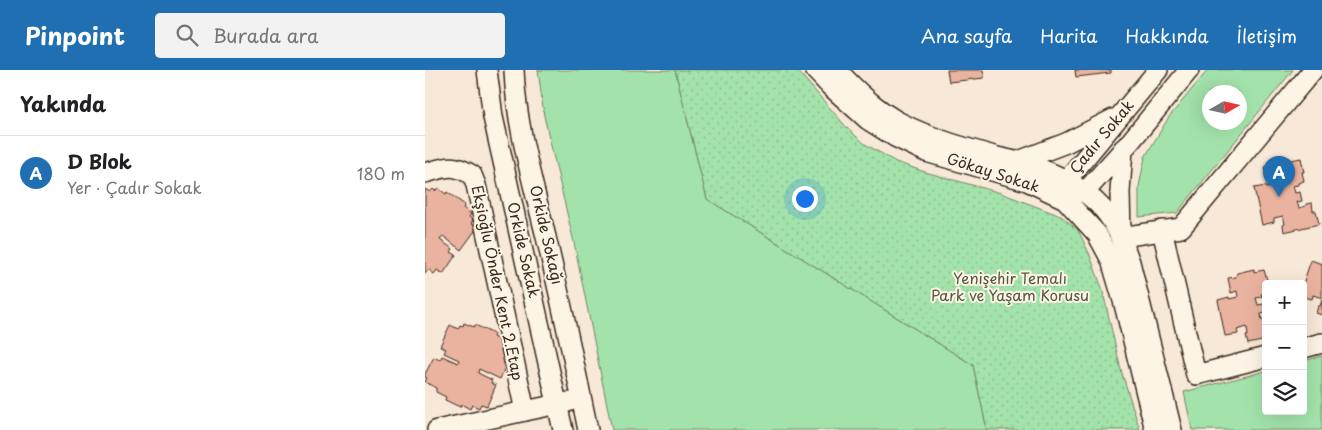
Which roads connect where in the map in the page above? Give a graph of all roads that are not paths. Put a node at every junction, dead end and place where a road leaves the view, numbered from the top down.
1 (487, 70) edge
2 (514, 70) edge
3 (815, 70) edge
4 (837, 70) edge
5 (1157, 70) edge
6 (1189, 70) edge
7 (1313, 70) edge
8 (1120, 115) junction
9 (1123, 149) junction
10 (1016, 162) junction
11 (425, 173) edge
12 (1065, 190) junction
13 (1084, 193) junction
14 (1162, 230) junction
15 (1121, 237) junction
16 (1322, 343) edge
17 (1307, 347) edge
18 (1262, 358) edge
19 (582, 399) junction
20 (558, 405) junction
21 (525, 411) junction
22 (437, 430) edge
23 (563, 430) edge
24 (588, 430) edge
25 (1155, 430) edge
26 (1172, 430) edge

1 - 20 street, Orkide Sokak
2 - 19 street, Orkide Sokağı
3 - 12 street, Gökay Sokak
4 - 10 street, Gökay Sokak
5 - 8 street, Çadır Sokak
6 - 9 street, Çadır Sokak
7 - 14 street
8 - 10 street
8 - 12 street, Çadır Sokak
9 - 13 street, Çadır Sokak
9 - 15 street
10 - 12 street, Gökay Sokak
11 - 21 street, Ekşioğlu Önder Kent 2.Etap
12 - 13 street
12 - 25 street, Gökay Sokak
13 - 15 street
14 - 15 street
14 - 18 street
15 - 26 street
16 - 17 street
19 - 20 street
19 - 24 street, Orkide Sokağı
20 - 21 street
20 - 23 street, Orkide Sokak
21 - 22 street

